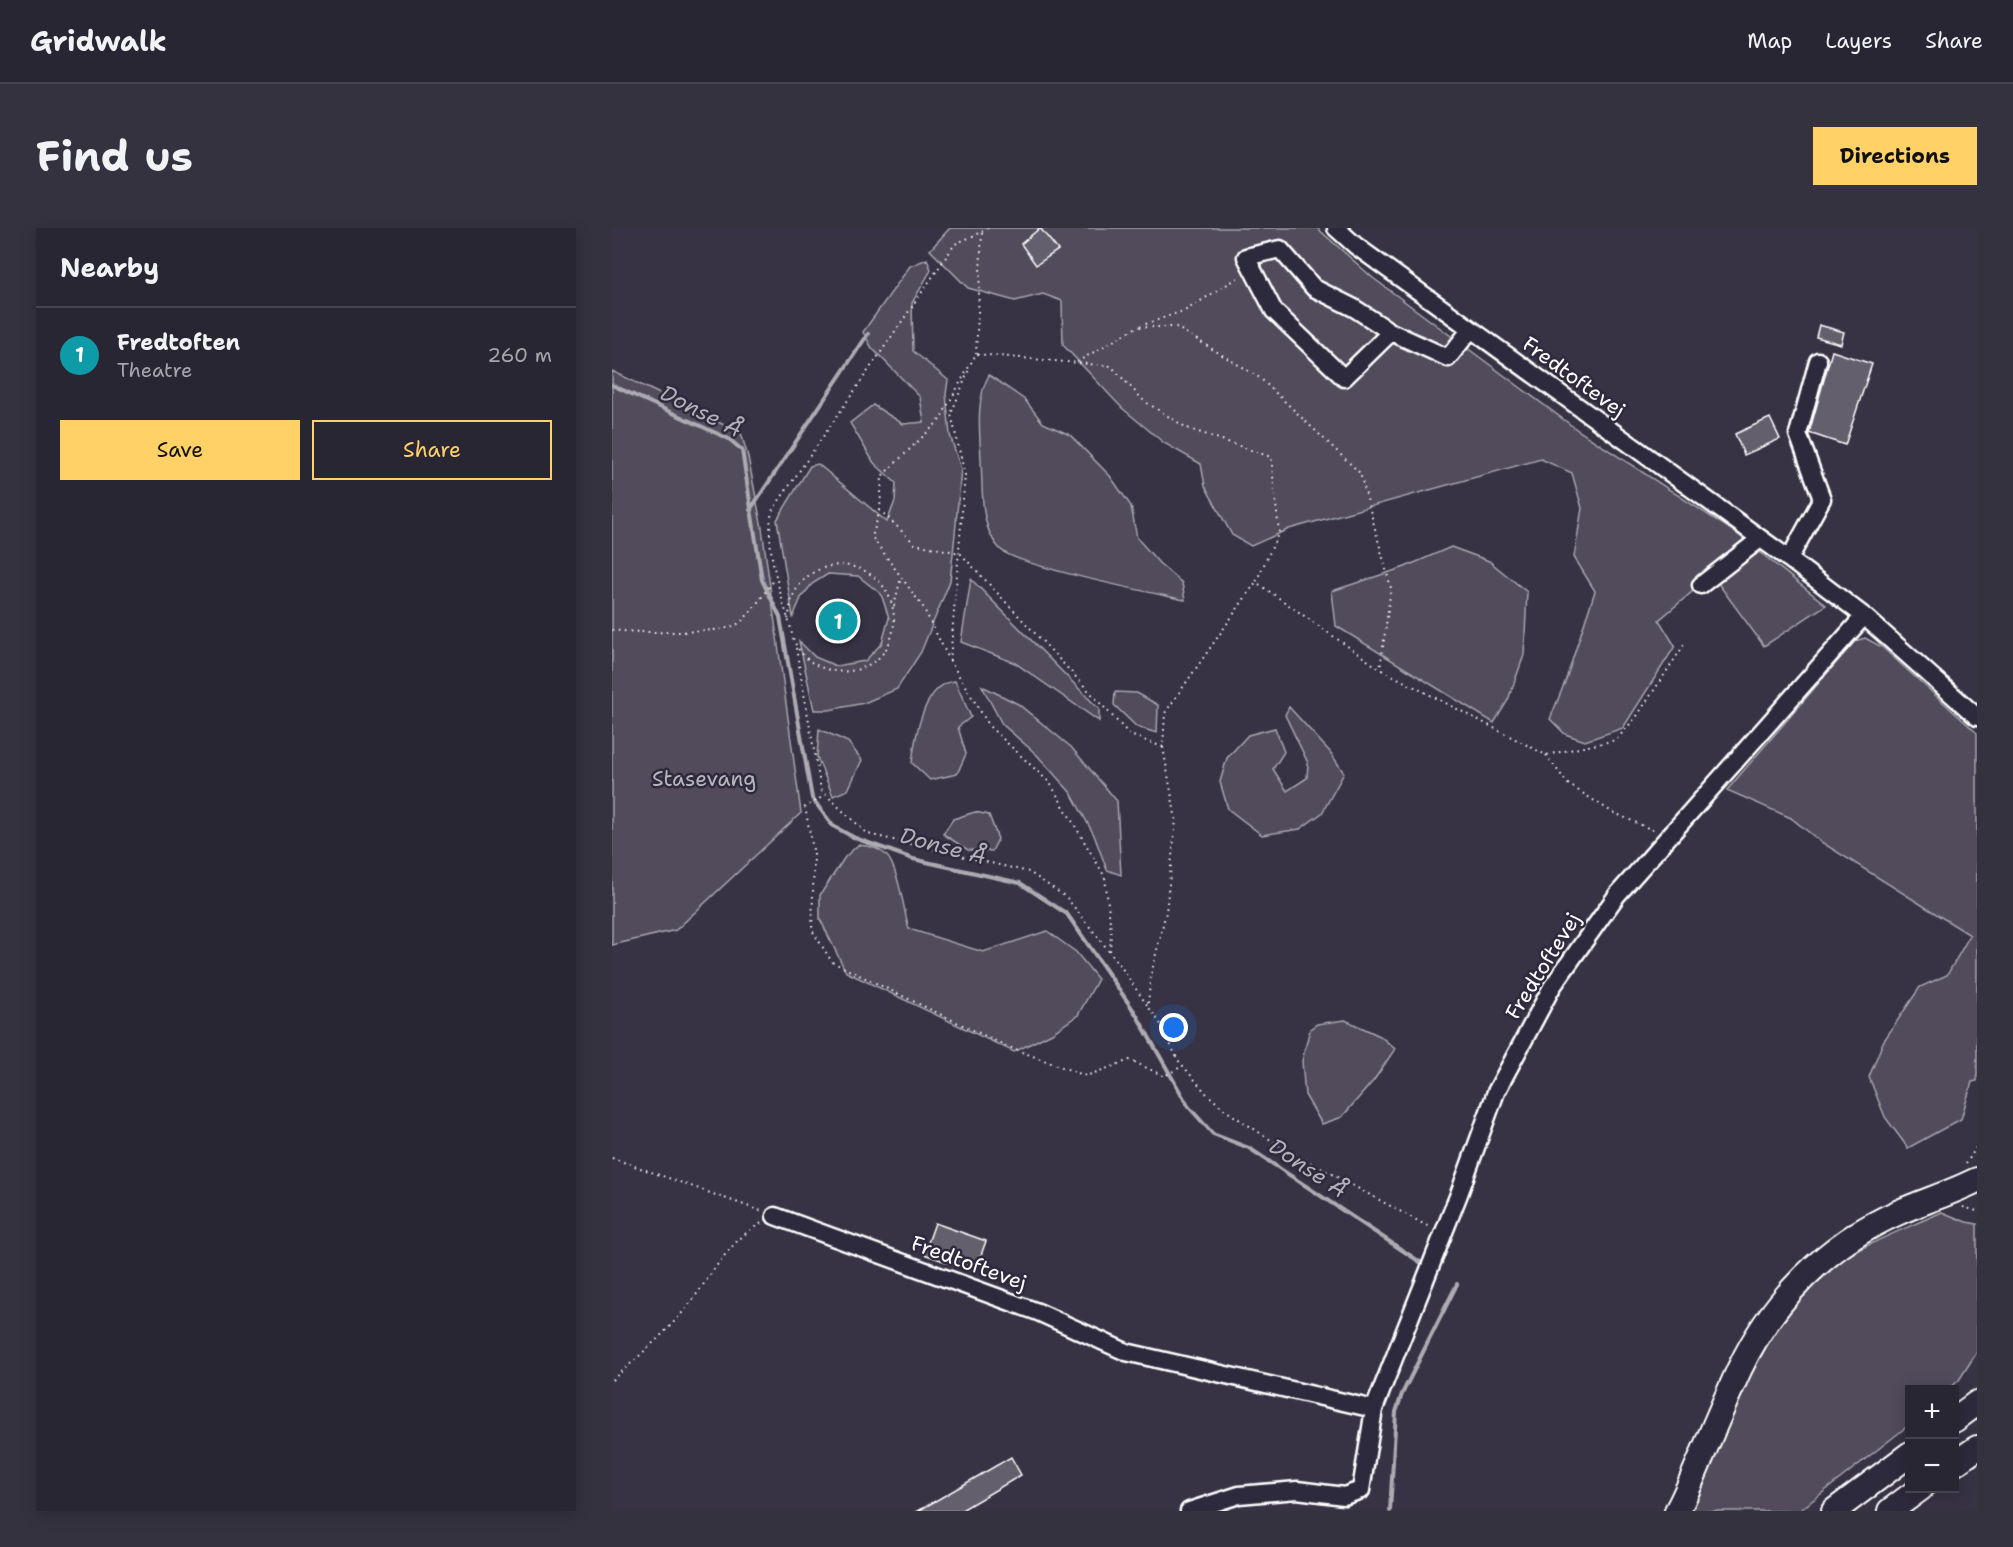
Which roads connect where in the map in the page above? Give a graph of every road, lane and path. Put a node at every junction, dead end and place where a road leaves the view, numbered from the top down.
1 (988, 228) edge
2 (1336, 228) edge
3 (982, 232) junction
4 (1252, 269) junction
5 (1137, 327) junction
6 (1471, 329) junction
7 (1391, 332) junction
8 (976, 354) junction
9 (1818, 361) dead end
10 (1077, 362) junction
11 (880, 510) junction
12 (1760, 540) junction
13 (960, 553) junction
14 (1789, 559) junction
15 (901, 577) junction
16 (775, 579) junction
17 (1256, 582) junction
18 (1701, 585) dead end
19 (894, 606) junction
20 (1864, 616) junction
21 (788, 619) junction
22 (612, 630) edge
23 (1686, 642) dead end
24 (795, 645) junction
25 (950, 661) junction
26 (1380, 669) junction
27 (1977, 717) edge
28 (1163, 747) junction
29 (1545, 755) junction
30 (826, 795) junction
31 (1668, 837) junction
32 (1110, 953) junction
33 (1147, 1005) junction
34 (1183, 1066) junction
35 (612, 1158) edge
36 (1977, 1180) edge
37 (775, 1216) junction
38 (1443, 1236) junction
39 (612, 1380) edge
40 (1977, 1403) edge
41 (1374, 1410) junction
42 (1959, 1416) edge
43 (1977, 1448) edge
44 (1905, 1458) edge
45 (1959, 1461) edge
46 (1914, 1493) edge
47 (1189, 1511) edge
48 (1677, 1511) edge
49 (1834, 1511) edge
50 (1890, 1511) edge

1 - 3 path
2 - 6 street, Fredtoftevej
3 - 8 path
3 - 16 path
4 - 5 path
4 - 7 street
4 - 7 street
5 - 10 path
5 - 26 path
6 - 7 street
6 - 12 street, Fredtoftevej
8 - 10 path
8 - 11 path
8 - 13 path
9 - 14 street
10 - 17 path
11 - 13 path
11 - 15 path
12 - 14 street, Fredtoftevej
12 - 18 street
13 - 25 path
13 - 28 path
14 - 20 street, Fredtoftevej
15 - 19 path
15 - 25 path
16 - 21 path
16 - 22 path
17 - 26 path
17 - 28 path
19 - 21 path
19 - 24 path
20 - 27 street, Fredtoftevej
20 - 31 street, Fredtoftevej
21 - 24 path
23 - 29 path
24 - 30 path
25 - 32 path
26 - 29 path
28 - 33 path
29 - 31 path
30 - 32 path
30 - 34 path
31 - 38 street, Fredtoftevej
32 - 33 path
33 - 34 path
34 - 38 path
35 - 37 path
36 - 48 highway
37 - 39 path
37 - 41 street, Fredtoftevej
38 - 41 street, Fredtoftevej
40 - 42 highway
41 - 47 street, Fredtoftevej
43 - 45 highway
44 - 49 highway
46 - 50 highway

